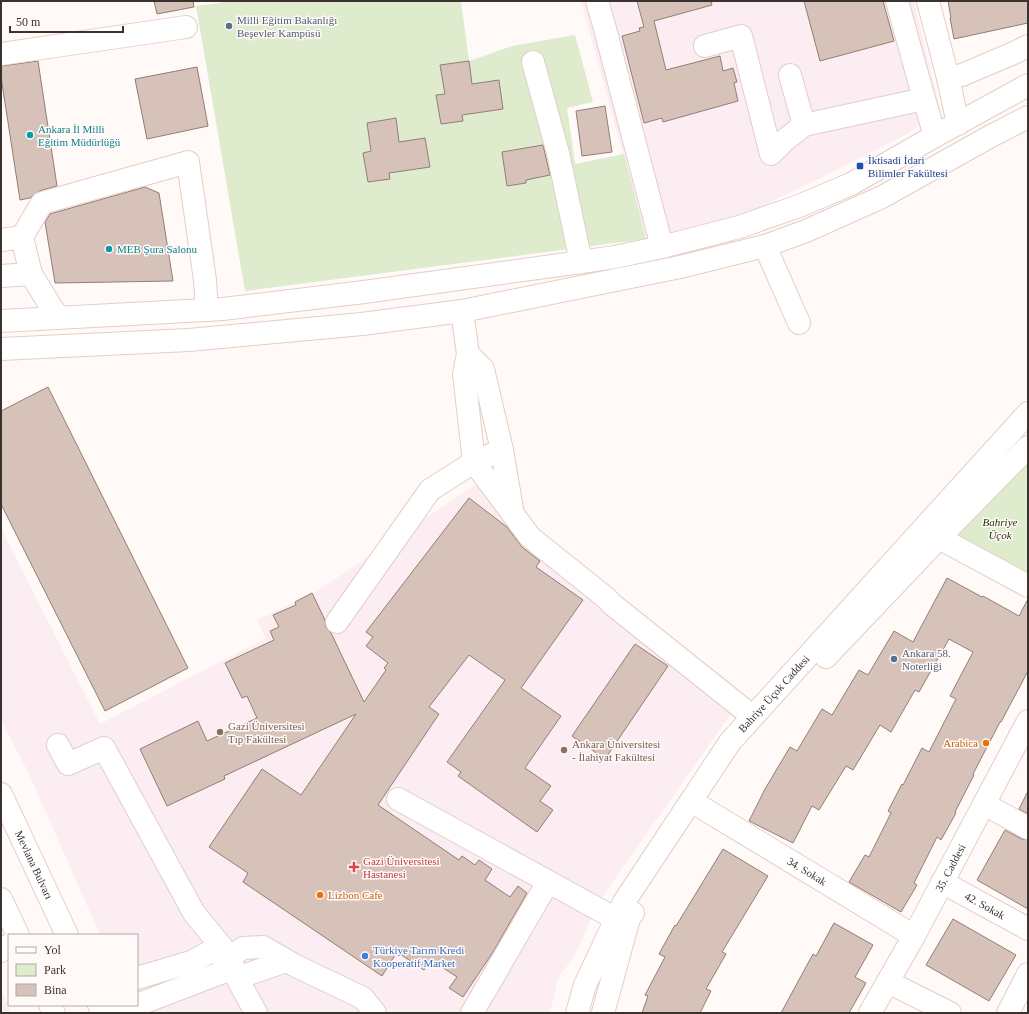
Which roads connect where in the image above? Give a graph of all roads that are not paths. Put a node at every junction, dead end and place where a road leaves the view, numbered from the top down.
1 (597, 1) edge
2 (897, 1) edge
3 (928, 1) edge
4 (186, 27) dead end
5 (705, 46) dead end
6 (1028, 46) edge
7 (1, 54) edge
8 (533, 62) dead end
9 (790, 76) dead end
10 (948, 78) junction
11 (1028, 85) edge
12 (924, 100) junction
13 (1028, 117) edge
14 (958, 124) junction
15 (804, 125) junction
16 (935, 136) junction
17 (12, 239) edge
18 (765, 246) junction
19 (662, 247) junction
20 (581, 262) junction
21 (31, 274) junction
22 (1, 276) edge
23 (207, 310) junction
24 (462, 311) junction
25 (60, 318) junction
26 (1, 321) edge
27 (799, 323) dead end
28 (1, 349) edge
29 (468, 354) junction
30 (1028, 413) edge
31 (1028, 447) edge
32 (502, 450) junction
33 (474, 462) junction
34 (513, 514) junction
35 (939, 538) junction
36 (1028, 586) edge
37 (337, 622) dead end
38 (752, 716) junction
39 (1028, 721) edge
40 (58, 745) dead end
41 (1, 794) edge
42 (398, 799) dead end
43 (984, 804) junction
44 (701, 807) junction
45 (1028, 828) edge
46 (548, 882) junction
47 (942, 882) junction
48 (1, 899) edge
49 (616, 919) junction
50 (1028, 929) edge
51 (18, 934) edge
52 (67, 934) edge
53 (914, 936) junction
54 (230, 957) junction
55 (286, 961) junction
56 (1028, 974) edge
57 (138, 978) edge
58 (237, 978) junction
59 (888, 982) junction
60 (138, 1004) edge
61 (133, 1006) edge
62 (115, 1013) edge
63 (256, 1013) edge
64 (374, 1013) edge
65 (472, 1013) edge
66 (577, 1013) edge
67 (603, 1013) edge
68 (870, 1013) edge
69 (950, 1013) edge
70 (1008, 1013) edge

1 - 19 main road
2 - 12 main road
3 - 10 main road
4 - 7 main road
5 - 15 main road
6 - 10 main road
8 - 20 main road
9 - 15 main road
10 - 14 main road
11 - 14 main road
12 - 15 main road
12 - 16 main road
13 - 18 main road
14 - 16 main road
16 - 19 main road
17 - 21 main road
17 - 23 main road
18 - 24 main road
18 - 27 main road
19 - 20 main road
20 - 23 main road
21 - 22 main road
21 - 25 main road
23 - 25 main road
24 - 28 main road
24 - 29 main road
25 - 26 main road
29 - 32 main road
29 - 33 main road
30 - 38 main road, Bahriye Üçok Caddesi
31 - 35 main road, Bahriye Üçok Caddesi
32 - 33 main road
32 - 34 main road
33 - 34 main road
33 - 37 main road
34 - 38 main road
35 - 36 main road
35 - 44 main road, Bahriye Üçok Caddesi
38 - 49 main road, Bahriye Üçok Caddesi
39 - 43 main road, 35. Caddesi
40 - 54 main road
41 - 52 main road, Mevlana Bulvarı
42 - 46 main road
43 - 45 main road
43 - 47 main road, 35. Caddesi
44 - 53 main road, 34. Sokak
44 - 67 main road, Bahriye Üçok Caddesi
46 - 49 main road
46 - 65 main road
47 - 50 main road, 42. Sokak
47 - 53 main road, 35. Caddesi
48 - 51 main road
49 - 66 main road, Bahriye Üçok Caddesi
53 - 59 main road, 35. Caddesi
54 - 55 main road
54 - 57 main road
54 - 58 main road
54 - 60 main road
55 - 58 main road
55 - 64 main road
56 - 70 main road
58 - 63 main road
59 - 68 main road, 35. Caddesi
59 - 69 main road
61 - 62 main road

